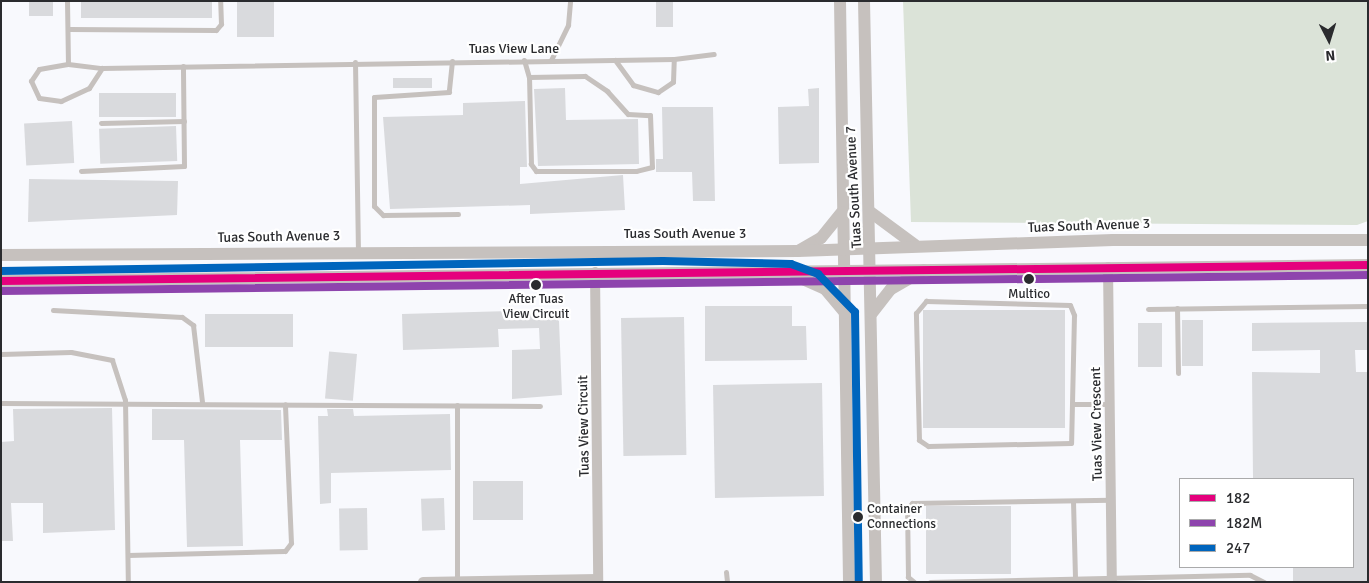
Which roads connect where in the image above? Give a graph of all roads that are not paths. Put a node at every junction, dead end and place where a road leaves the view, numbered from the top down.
1 (67, 1) edge
2 (220, 1) edge
3 (570, 1) edge
4 (840, 1) edge
5 (864, 1) edge
6 (69, 29) junction
7 (714, 54) dead end
8 (674, 59) junction
9 (452, 60) junction
10 (524, 60) junction
11 (551, 60) junction
12 (615, 60) junction
13 (355, 62) junction
14 (68, 64) junction
15 (183, 66) junction
16 (102, 68) junction
17 (529, 77) junction
18 (184, 121) junction
19 (101, 123) dead end
20 (81, 171) dead end
21 (869, 211) junction
22 (842, 212) junction
23 (458, 214) dead end
24 (1368, 240) edge
25 (872, 247) junction
26 (918, 247) junction
27 (843, 249) junction
28 (358, 251) junction
29 (798, 251) junction
30 (1, 255) edge
31 (1368, 265) edge
32 (1108, 266) junction
33 (926, 269) junction
34 (843, 270) junction
35 (872, 270) junction
36 (595, 272) junction
37 (790, 274) junction
38 (1, 281) edge
39 (1368, 306) edge
40 (1177, 308) junction
41 (1148, 309) dead end
42 (53, 310) dead end
43 (845, 313) junction
44 (872, 313) junction
45 (1, 354) edge
46 (1178, 373) dead end
47 (125, 400) junction
48 (202, 402) junction
49 (1, 403) edge
50 (285, 404) junction
51 (1073, 404) junction
52 (1110, 404) junction
53 (457, 405) junction
54 (540, 406) dead end
55 (1111, 500) junction
56 (1073, 501) junction
57 (128, 555) junction
58 (726, 572) dead end
59 (1075, 580) junction
60 (598, 581) edge
61 (1112, 581) edge
62 (128, 582) edge
63 (424, 582) edge
64 (457, 582) edge
65 (727, 582) edge
66 (849, 582) edge
67 (876, 582) edge
68 (914, 582) edge
69 (930, 582) edge
70 (1264, 582) edge

1 - 6 lane
2 - 6 lane
3 - 11 lane
4 - 22 street, Tuas South Avenue 7
5 - 21 street, Tuas South Avenue 7
6 - 14 lane
7 - 8 lane, Tuas View Lane
8 - 12 lane, Tuas View Lane
8 - 12 lane
9 - 10 lane, Tuas View Lane
9 - 13 lane, Tuas View Lane
9 - 23 lane
10 - 11 lane, Tuas View Lane
10 - 17 lane
11 - 12 lane, Tuas View Lane
13 - 15 lane, Tuas View Lane
13 - 28 lane
14 - 16 lane, Tuas View Lane
14 - 16 lane, Tuas View Lane
15 - 16 lane, Tuas View Lane
15 - 18 lane
17 - 17 lane
18 - 19 lane
18 - 20 lane
21 - 25 street, Tuas South Avenue 7
21 - 26 street
22 - 27 street, Tuas South Avenue 7
22 - 29 street
24 - 26 street, Tuas South Avenue 3
25 - 26 street, Tuas South Avenue 3
25 - 27 street, Tuas South Avenue 3
25 - 35 street, Tuas South Avenue 7
27 - 29 street, Tuas South Avenue 3
27 - 34 street, Tuas South Avenue 7
28 - 29 street, Tuas South Avenue 3
28 - 30 street, Tuas South Avenue 3
31 - 32 street
32 - 33 street
32 - 52 street, Tuas View Crescent
33 - 35 street
33 - 44 street
34 - 35 street
34 - 37 street
34 - 43 street, Tuas South Avenue 7
35 - 44 street, Tuas South Avenue 7
36 - 37 street
36 - 38 street
36 - 60 street, Tuas View Circuit
37 - 43 street
39 - 40 lane
40 - 41 lane
40 - 46 lane
42 - 48 lane
43 - 66 street, Tuas South Avenue 7
44 - 67 street, Tuas South Avenue 7
45 - 47 lane
47 - 48 lane
47 - 49 lane
47 - 57 lane
48 - 50 lane
50 - 53 lane
50 - 57 lane
51 - 51 lane
51 - 52 lane
52 - 55 street, Tuas View Crescent
53 - 54 lane
53 - 64 lane
55 - 56 lane
55 - 61 street, Tuas View Crescent
56 - 59 lane
56 - 68 lane
57 - 62 lane
58 - 65 lane
59 - 61 lane
59 - 69 lane
60 - 64 street, Tuas View Circuit
61 - 70 lane
63 - 64 street, Tuas View Circuit

